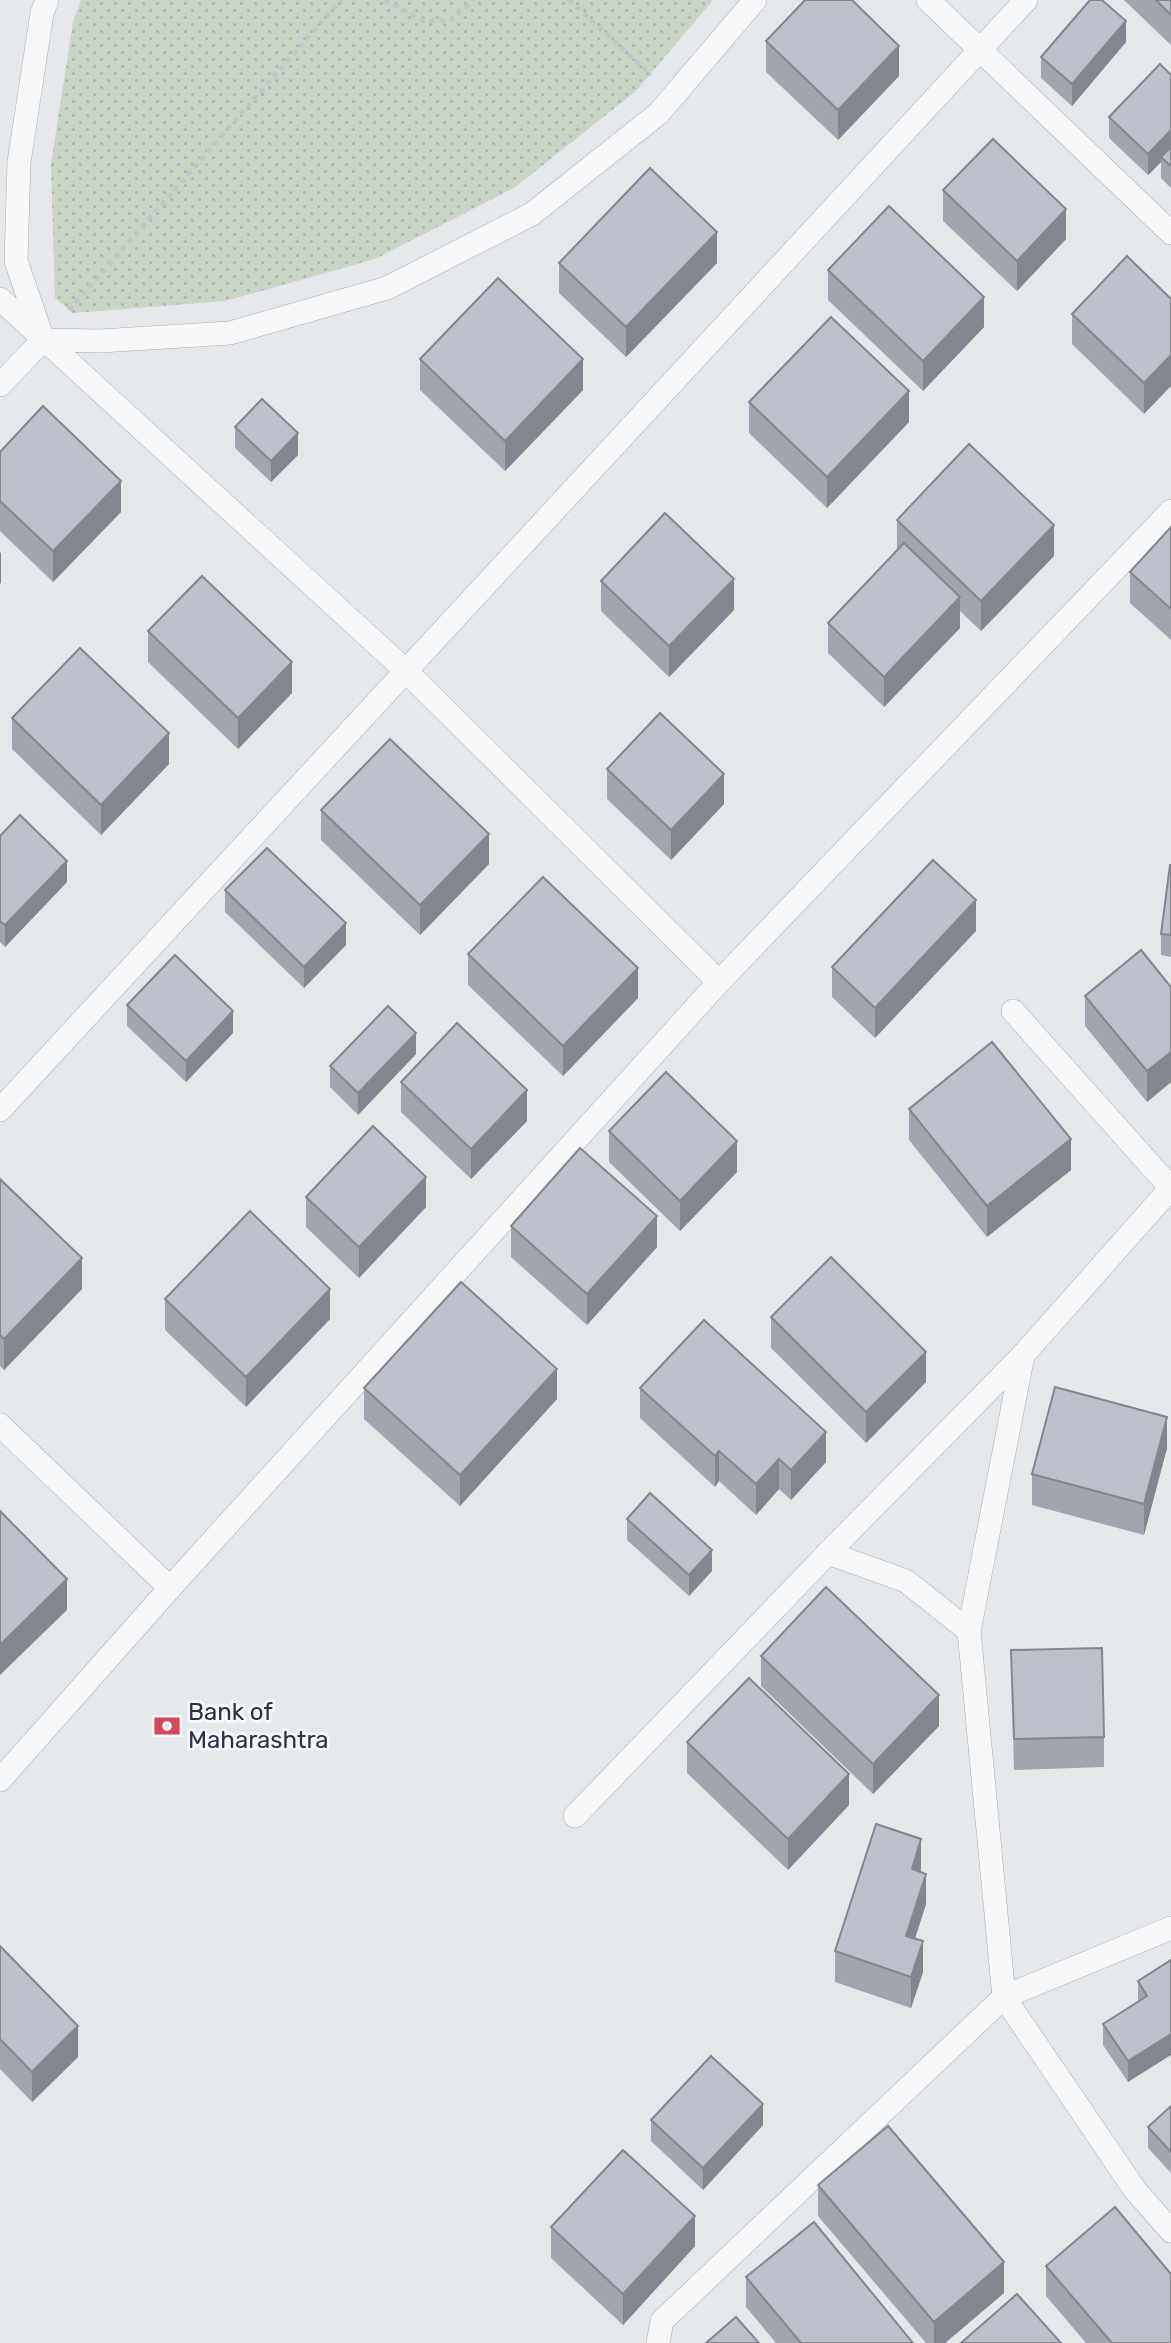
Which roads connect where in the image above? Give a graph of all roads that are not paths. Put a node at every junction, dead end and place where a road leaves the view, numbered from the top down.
1 (47, 0) edge
2 (755, 0) edge
3 (928, 0) edge
4 (1026, 0) edge
5 (979, 49) junction
6 (1171, 233) edge
7 (0, 299) edge
8 (43, 340) junction
9 (0, 385) edge
10 (1171, 511) edge
11 (405, 670) junction
12 (719, 982) junction
13 (1013, 1011) dead end
14 (0, 1110) edge
15 (1171, 1188) edge
16 (1023, 1355) junction
17 (0, 1425) edge
18 (828, 1553) junction
19 (170, 1588) junction
20 (969, 1631) junction
21 (0, 1780) edge
22 (575, 1816) dead end
23 (1171, 1928) edge
24 (1004, 1997) junction
25 (1171, 2231) edge
26 (658, 2343) edge

1 - 8 lane
2 - 8 lane
3 - 5 lane
4 - 5 lane
5 - 6 lane
5 - 11 lane
7 - 8 lane
8 - 9 lane
8 - 11 lane
10 - 12 lane
11 - 12 lane
11 - 14 lane
12 - 19 lane
13 - 15 lane
15 - 16 lane
16 - 18 lane
16 - 20 lane
17 - 19 lane
18 - 20 lane
18 - 22 lane
19 - 21 lane
20 - 24 lane
23 - 24 lane
24 - 25 lane
24 - 26 lane

